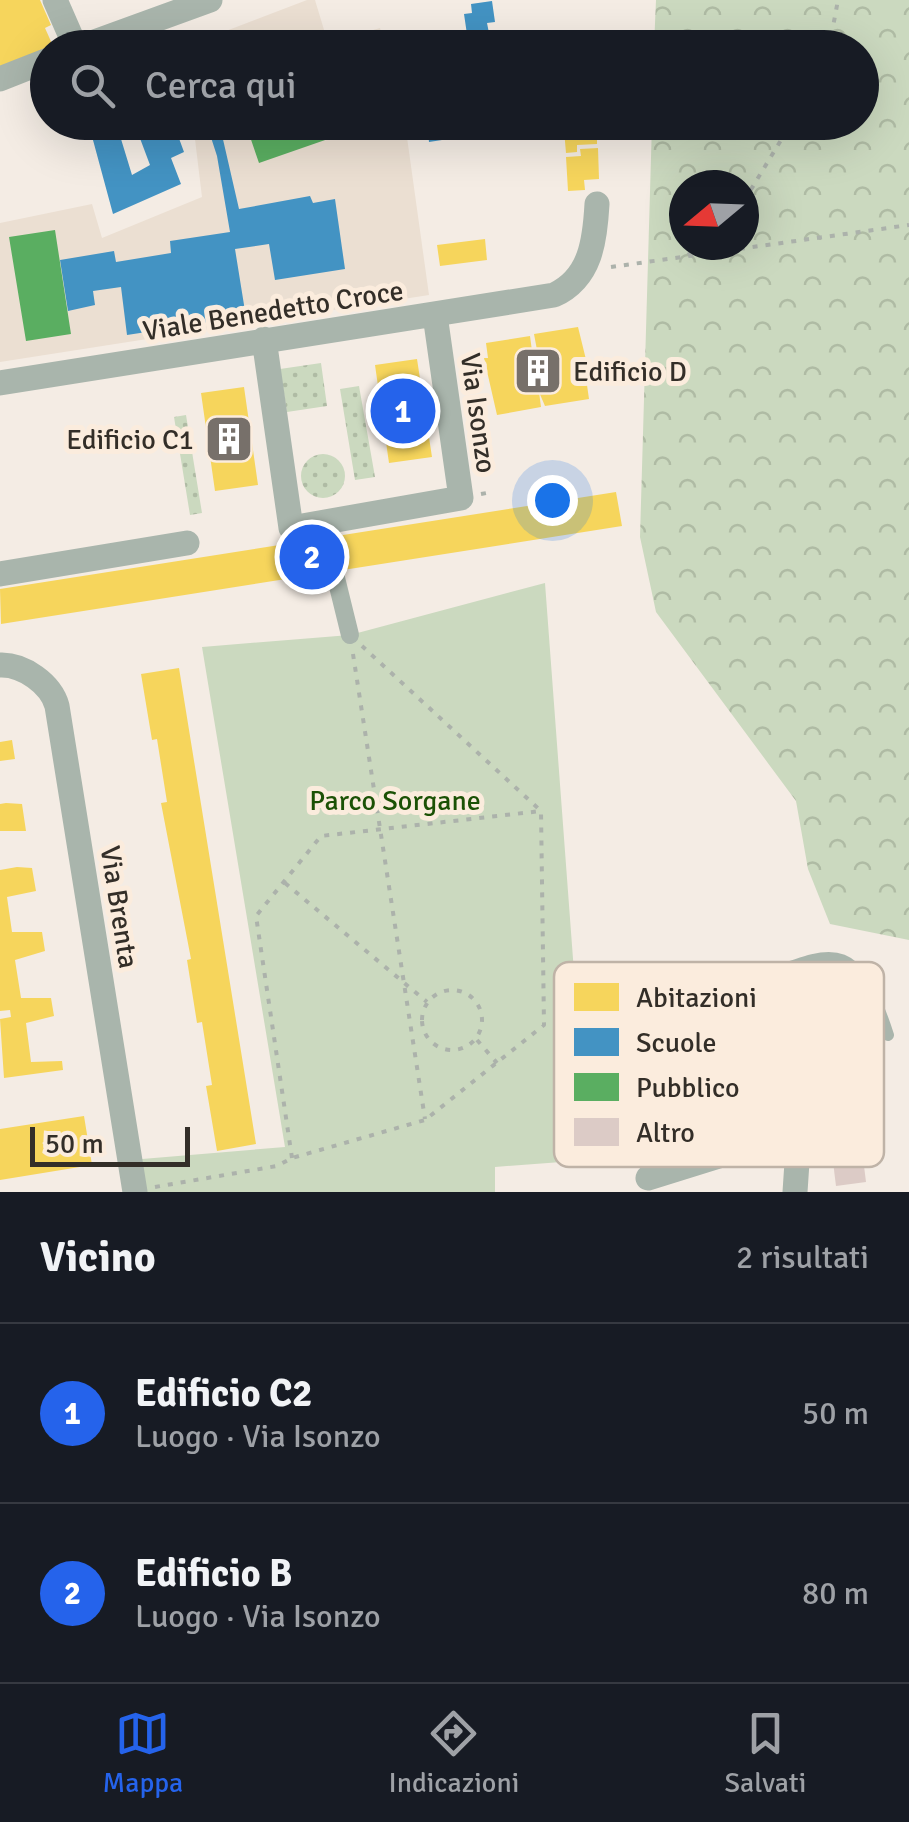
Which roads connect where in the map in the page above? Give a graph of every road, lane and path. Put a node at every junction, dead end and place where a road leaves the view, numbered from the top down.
1 (55, 0) edge
2 (210, 0) edge
3 (838, 0) edge
4 (69, 30) edge
5 (127, 30) edge
6 (832, 30) edge
7 (30, 68) edge
8 (0, 80) edge
9 (781, 140) edge
10 (759, 176) edge
11 (597, 204) dead end
12 (909, 226) edge
13 (759, 246) edge
14 (669, 259) edge
15 (582, 271) junction
16 (435, 315) junction
17 (264, 339) junction
18 (0, 383) edge
19 (186, 543) dead end
20 (0, 574) edge
21 (336, 578) tunnel mouth
22 (350, 635) junction
23 (0, 665) edge
24 (542, 811) junction
25 (378, 828) junction
26 (285, 882) junction
27 (804, 962) edge
28 (847, 962) edge
29 (403, 982) junction
30 (427, 1002) junction
31 (884, 1023) edge
32 (888, 1035) dead end
33 (476, 1039) junction
34 (497, 1063) junction
35 (425, 1120) junction
36 (292, 1158) junction
37 (682, 1167) edge
38 (797, 1167) edge
39 (648, 1178) dead end
40 (135, 1191) edge
41 (795, 1192) edge

1 - 4 street
2 - 5 street
3 - 6 path
7 - 8 street
9 - 10 path
11 - 15 street
12 - 13 path
14 - 15 path
15 - 16 street, Viale Benedetto Croce
16 - 17 street, Viale Benedetto Croce
16 - 17 street, Via Isonzo
17 - 18 street, Viale Benedetto Croce
19 - 20 street
21 - 22 street
22 - 24 path
22 - 25 path
23 - 40 street, Via Brenta
24 - 25 path
24 - 34 path
25 - 26 path
25 - 29 path
26 - 29 path
26 - 36 path
27 - 28 lane
29 - 30 path
29 - 35 path
30 - 33 path
30 - 33 path
31 - 32 lane
33 - 34 path
34 - 35 path
35 - 36 path
36 - 40 path
37 - 39 street
38 - 41 street

